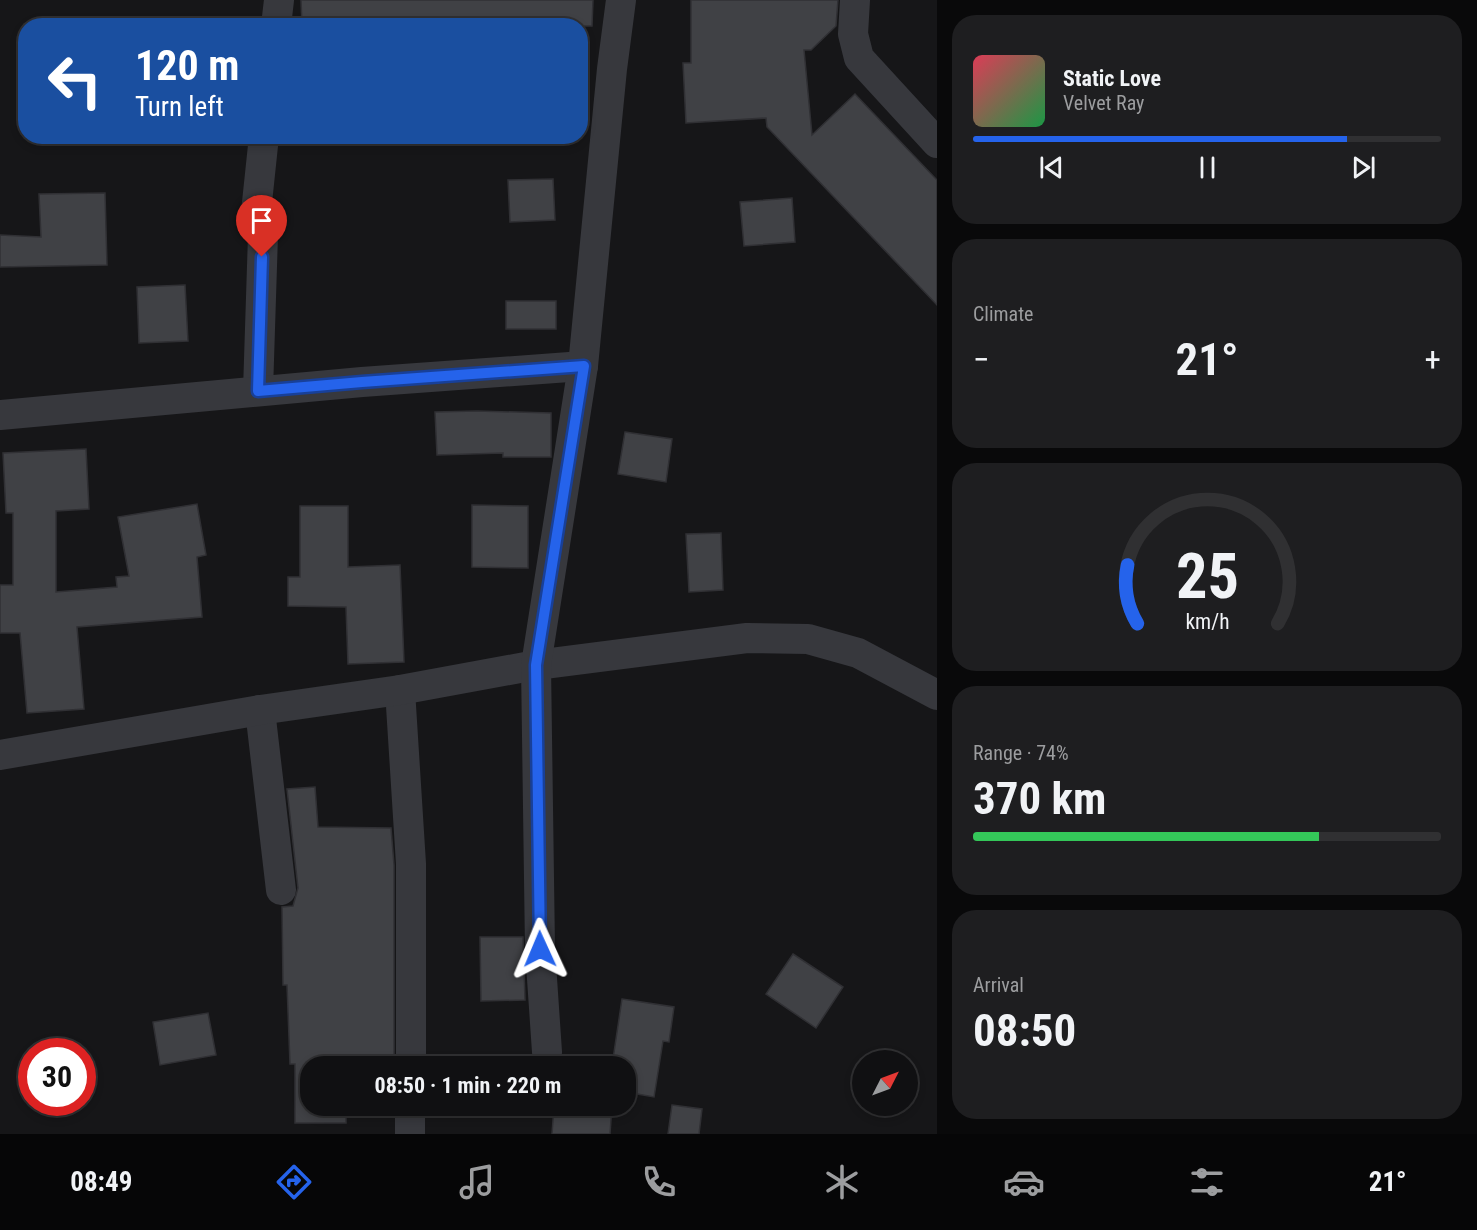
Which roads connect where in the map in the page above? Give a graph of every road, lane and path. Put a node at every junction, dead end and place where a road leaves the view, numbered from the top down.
1 (279, 0) edge
2 (621, 0) edge
3 (855, 0) edge
4 (277, 18) edge
5 (937, 143) edge
6 (263, 144) edge
7 (584, 366) junction
8 (258, 391) junction
9 (0, 415) edge
10 (536, 665) junction
11 (400, 690) junction
12 (937, 695) edge
13 (260, 710) junction
14 (0, 755) edge
15 (281, 890) dead end
16 (547, 1052) dead end
17 (411, 1056) edge
18 (410, 1116) edge
19 (410, 1134) edge

1 - 4 street
2 - 7 street
3 - 5 street
6 - 8 street
7 - 8 street
7 - 10 street
8 - 9 street
10 - 11 street
10 - 12 street
10 - 16 street
11 - 13 street
11 - 17 street
13 - 14 street
13 - 15 street
18 - 19 street

